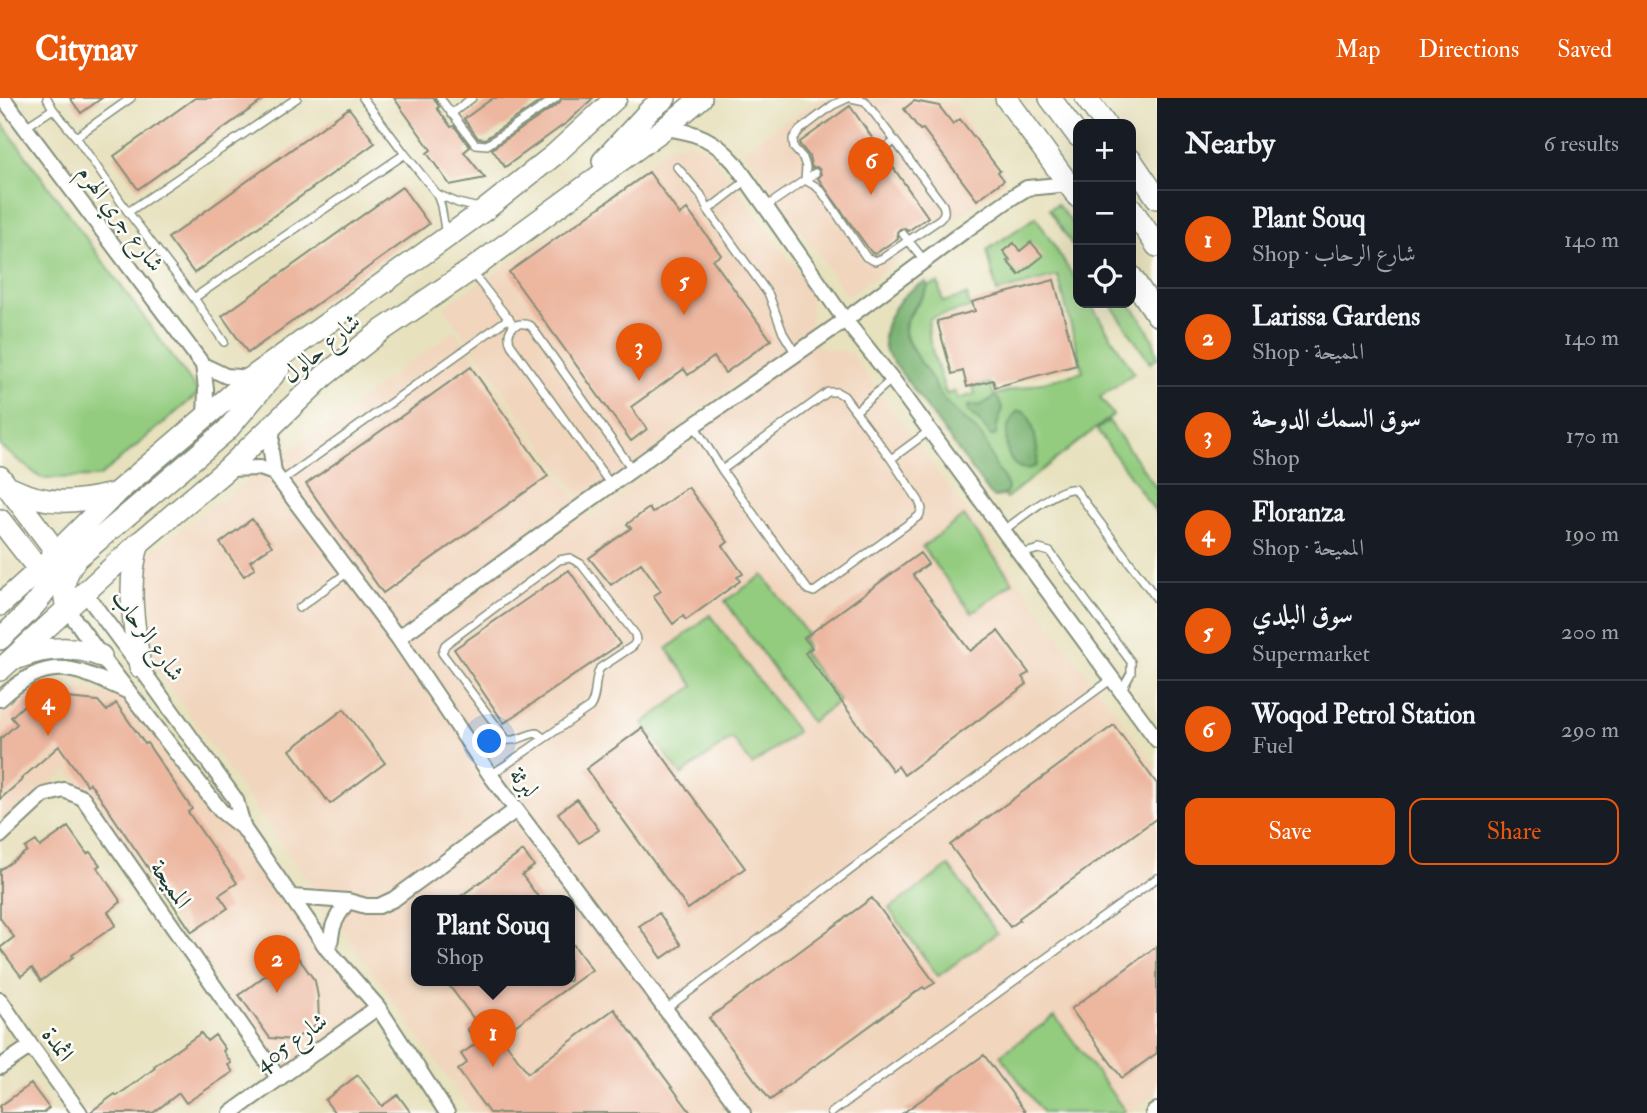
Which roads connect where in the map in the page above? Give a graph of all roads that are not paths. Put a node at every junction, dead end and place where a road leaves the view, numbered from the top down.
1 (3, 98) edge
2 (47, 98) edge
3 (131, 98) edge
4 (297, 98) edge
5 (363, 98) edge
6 (440, 98) edge
7 (472, 98) edge
8 (556, 98) edge
9 (616, 98) edge
10 (665, 98) edge
11 (701, 98) edge
12 (850, 98) edge
13 (1006, 98) edge
14 (1050, 98) edge
15 (1086, 98) edge
16 (52, 110) junction
17 (451, 114) junction
18 (1101, 119) edge
19 (24, 128) junction
20 (665, 128) junction
21 (1073, 129) edge
22 (76, 137) junction
23 (895, 141) junction
24 (881, 150) dead end
25 (405, 154) junction
26 (677, 167) dead end
27 (1136, 167) edge
28 (815, 173) dead end
29 (747, 180) junction
30 (805, 180) junction
31 (1073, 189) edge
32 (1073, 190) edge
33 (437, 194) junction
34 (568, 198) junction
35 (1157, 198) edge
36 (767, 206) junction
37 (486, 209) junction
38 (708, 210) junction
39 (128, 212) junction
40 (1136, 215) edge
41 (903, 234) dead end
42 (446, 238) junction
43 (908, 242) junction
44 (1157, 246) edge
45 (924, 260) junction
46 (471, 270) junction
47 (1136, 284) edge
48 (194, 298) junction
49 (1157, 315) edge
50 (509, 318) junction
51 (845, 320) junction
52 (514, 325) junction
53 (224, 342) dead end
54 (300, 342) junction
55 (796, 354) junction
56 (203, 365) junction
57 (251, 378) junction
58 (892, 380) junction
59 (856, 411) junction
60 (205, 418) junction
61 (273, 425) junction
62 (694, 425) junction
63 (929, 431) junction
64 (891, 459) junction
65 (227, 469) junction
66 (632, 470) junction
67 (722, 470) junction
68 (277, 477) junction
69 (4, 482) edge
70 (611, 485) junction
71 (116, 494) junction
72 (0, 520) edge
73 (1003, 531) junction
74 (139, 542) junction
75 (1020, 555) junction
76 (63, 560) junction
77 (348, 572) junction
78 (44, 577) junction
79 (85, 593) junction
80 (1157, 599) edge
81 (0, 605) edge
82 (299, 608) dead end
83 (67, 609) junction
84 (398, 638) junction
85 (0, 639) edge
86 (101, 656) junction
87 (140, 667) junction
88 (1, 669) edge
89 (1117, 685) junction
90 (131, 693) junction
91 (0, 699) edge
92 (544, 738) junction
93 (1157, 740) edge
94 (491, 776) junction
95 (516, 810) junction
96 (244, 829) junction
97 (0, 836) edge
98 (1157, 878) edge
99 (292, 897) junction
100 (348, 901) junction
101 (328, 950) junction
102 (0, 1000) edge
103 (377, 1007) junction
104 (666, 1009) junction
105 (31, 1046) junction
106 (0, 1067) edge
107 (279, 1079) junction
108 (80, 1113) edge
109 (231, 1113) edge
110 (447, 1113) edge
111 (743, 1113) edge
112 (831, 1113) edge

1 - 19 street, شارع جري الهرم
2 - 16 lane
3 - 22 lane
4 - 39 lane
5 - 25 lane
6 - 17 lane
7 - 17 lane
8 - 17 lane
9 - 37 main road, شارع حالول
10 - 34 main road
11 - 20 main road, شارع حالول
12 - 23 lane
12 - 30 lane
13 - 31 main road
14 - 21 main road
15 - 18 main road
16 - 19 lane
16 - 22 lane
19 - 56 street, شارع جري الهرم
20 - 29 street
20 - 34 main road, شارع حالول
22 - 39 lane
23 - 24 lane
23 - 43 lane
25 - 33 lane
25 - 48 lane
26 - 38 lane
27 - 35 main road
28 - 30 lane
29 - 36 street
29 - 38 lane
30 - 36 lane
30 - 43 lane
32 - 45 street
33 - 37 lane
33 - 42 lane
34 - 46 main road, شارع حالول
36 - 51 street
37 - 42 main road, شارع حالول
38 - 55 lane
39 - 48 lane
40 - 44 main road
41 - 43 lane
42 - 54 main road, شارع حالول
43 - 45 lane
45 - 51 street
46 - 50 lane
46 - 61 main road, شارع حالول
47 - 49 main road
48 - 53 lane
50 - 52 lane
50 - 68 lane
51 - 55 street
51 - 58 street
52 - 66 lane
52 - 70 lane
54 - 57 main road, شارع حالول
54 - 76 main road
55 - 62 street
56 - 57 street
56 - 60 street
57 - 60 main road, شارع حالول
58 - 59 lane
58 - 63 street
59 - 64 lane
59 - 67 lane
60 - 71 main road, شارع حالول
61 - 65 main road, شارع حالول
61 - 68 street
62 - 66 street
62 - 67 lane
63 - 64 lane
63 - 73 street
64 - 67 lane
65 - 68 street
65 - 74 main road, شارع حالول
66 - 70 street
68 - 77 street, لبرثة
69 - 71 main road
69 - 76 main road, شارع الرحاب
70 - 84 street
71 - 76 main road, شارع حالول
72 - 78 main road, شارع الرحاب
73 - 75 street
73 - 80 lane
74 - 79 main road, شارع حالول
74 - 87 main road
75 - 89 street
75 - 89 lane
76 - 78 main road, شارع حالول
76 - 79 main road, شارع الرحاب
76 - 83 main road
77 - 82 lane
77 - 84 street, لبرثة
78 - 81 main road, شارع حالول
78 - 83 main road, شارع الرحاب
78 - 85 main road
79 - 83 main road, شارع حالول
79 - 87 street, شارع الرحاب
83 - 86 street, شارع الرحاب
83 - 88 main road, شارع حالول
84 - 94 street, لبرثة
86 - 88 main road
86 - 90 street, شارع الرحاب
87 - 96 street, شارع الرحاب
89 - 93 street
89 - 104 lane
90 - 91 street
90 - 96 street, شارع الرحاب
92 - 92 lane
92 - 94 lane
94 - 95 street, لبرثة
95 - 100 street
95 - 104 street, لبرثة
96 - 99 street, شارع الرحاب
97 - 107 street, المميحة
98 - 112 lane
99 - 100 street
99 - 101 street, شارع الرحاب
100 - 101 street
101 - 103 street, شارع الرحاب
102 - 105 street, اثمدة
103 - 107 street, شارع 405
103 - 110 street, شارع الرحاب
104 - 111 street, لبرثة
105 - 106 street
105 - 108 street, اثمدة
107 - 109 street, شارع 405

